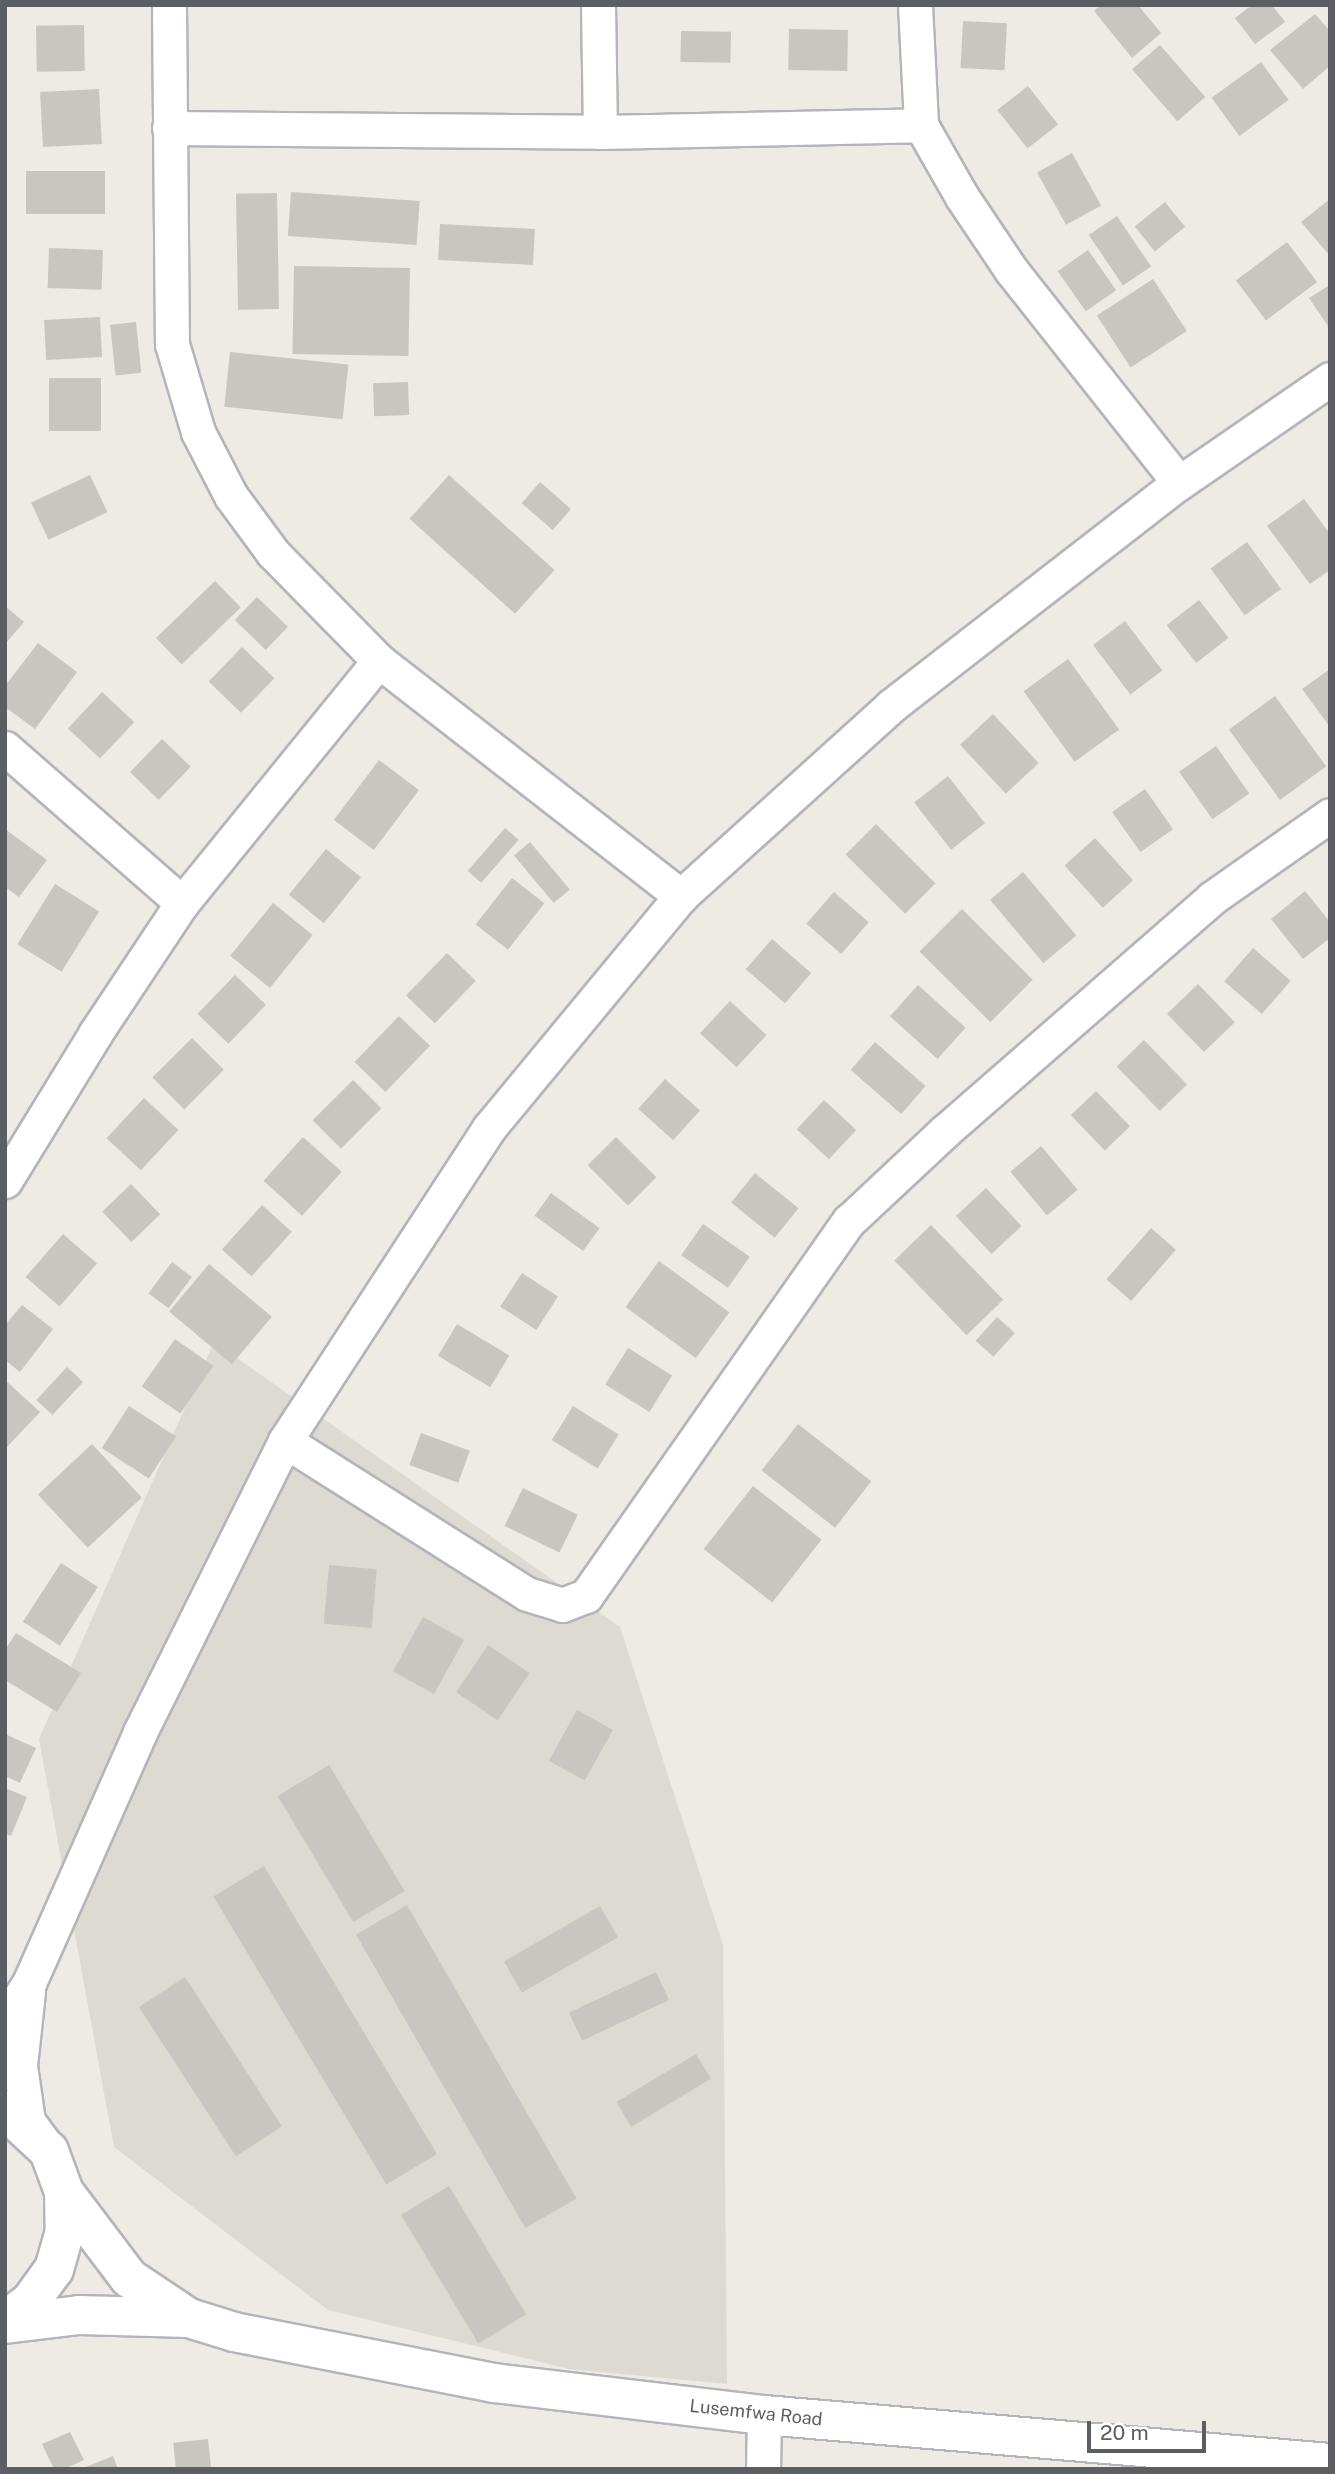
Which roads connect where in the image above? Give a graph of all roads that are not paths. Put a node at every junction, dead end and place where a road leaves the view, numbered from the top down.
1 (169, 5) edge
2 (598, 5) edge
3 (915, 5) edge
4 (922, 124) junction
5 (169, 128) junction
6 (600, 132) junction
7 (1330, 379) edge
8 (1179, 483) junction
9 (379, 661) junction
10 (5, 748) edge
11 (1330, 815) edge
12 (681, 896) junction
13 (182, 903) junction
14 (7, 1173) edge
15 (285, 1441) junction
16 (29, 1983) junction
17 (5, 2021) edge
18 (5, 2110) edge
19 (49, 2151) junction
20 (64, 2192) junction
21 (190, 2318) junction
22 (5, 2322) edge
23 (764, 2415) junction
24 (1330, 2463) edge
25 (763, 2469) edge

1 - 5 street
2 - 6 street
3 - 4 street
4 - 6 street
4 - 8 street
5 - 6 street
5 - 9 street
7 - 8 street
8 - 12 street
9 - 12 street
9 - 13 street
10 - 13 street
11 - 15 street
12 - 15 street
13 - 14 street
15 - 16 street
16 - 17 street
16 - 19 street
18 - 19 street
19 - 20 street
20 - 21 street, Lusemfwa Road
20 - 22 street
21 - 22 street, Lusemfwa Road
21 - 23 street, Lusemfwa Road
23 - 24 street, Lusemfwa Road
23 - 25 street

